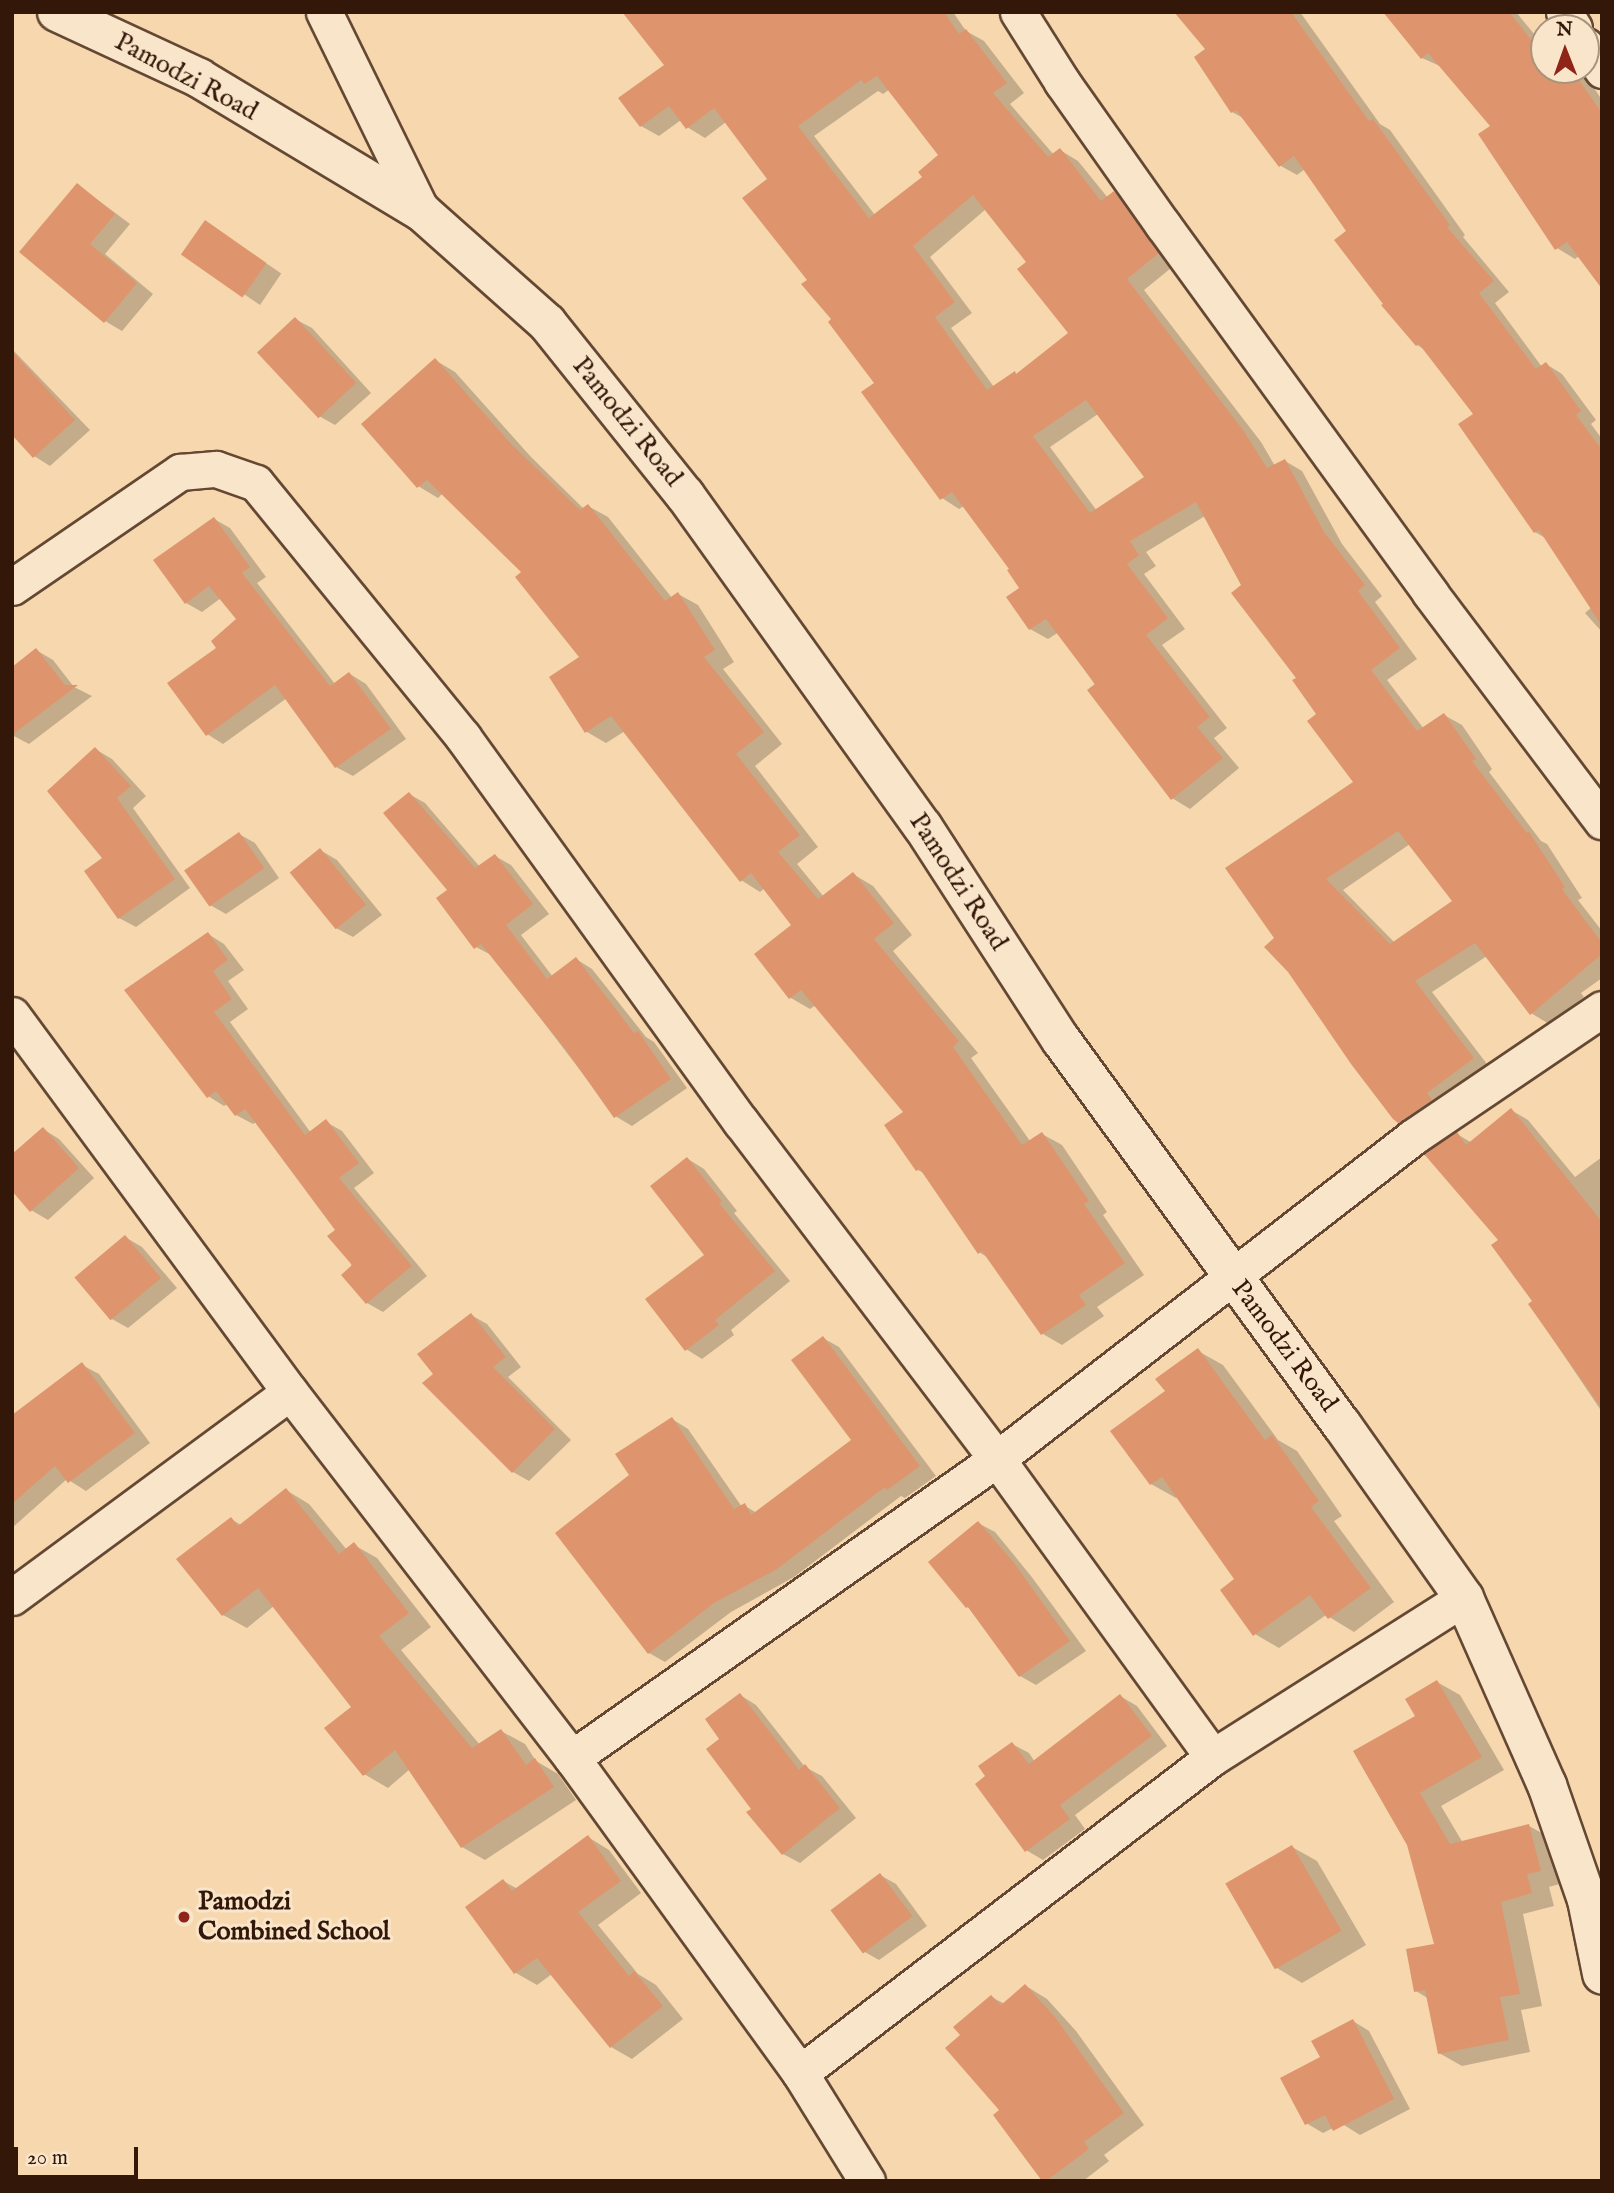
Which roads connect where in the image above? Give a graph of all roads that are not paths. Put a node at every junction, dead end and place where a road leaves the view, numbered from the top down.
1 (57, 12) edge
2 (324, 12) edge
3 (1018, 12) edge
4 (422, 212) junction
5 (12, 587) edge
6 (1602, 821) edge
7 (1602, 1009) edge
8 (12, 1015) edge
9 (1233, 1278) junction
10 (290, 1392) junction
11 (997, 1460) junction
12 (12, 1597) edge
13 (1464, 1598) junction
14 (1213, 1757) junction
15 (572, 1758) junction
16 (1602, 1974) edge
17 (800, 2073) junction
18 (867, 2181) edge

1 - 4 street, Pamodzi Road
2 - 4 street
3 - 6 street
4 - 9 street, Pamodzi Road
5 - 11 street
7 - 9 street
8 - 10 street
9 - 11 street
9 - 13 street, Pamodzi Road
10 - 12 street
10 - 15 street
11 - 14 street
11 - 15 street
13 - 14 street
13 - 16 street, Pamodzi Road
14 - 17 street
15 - 17 street
17 - 18 street

